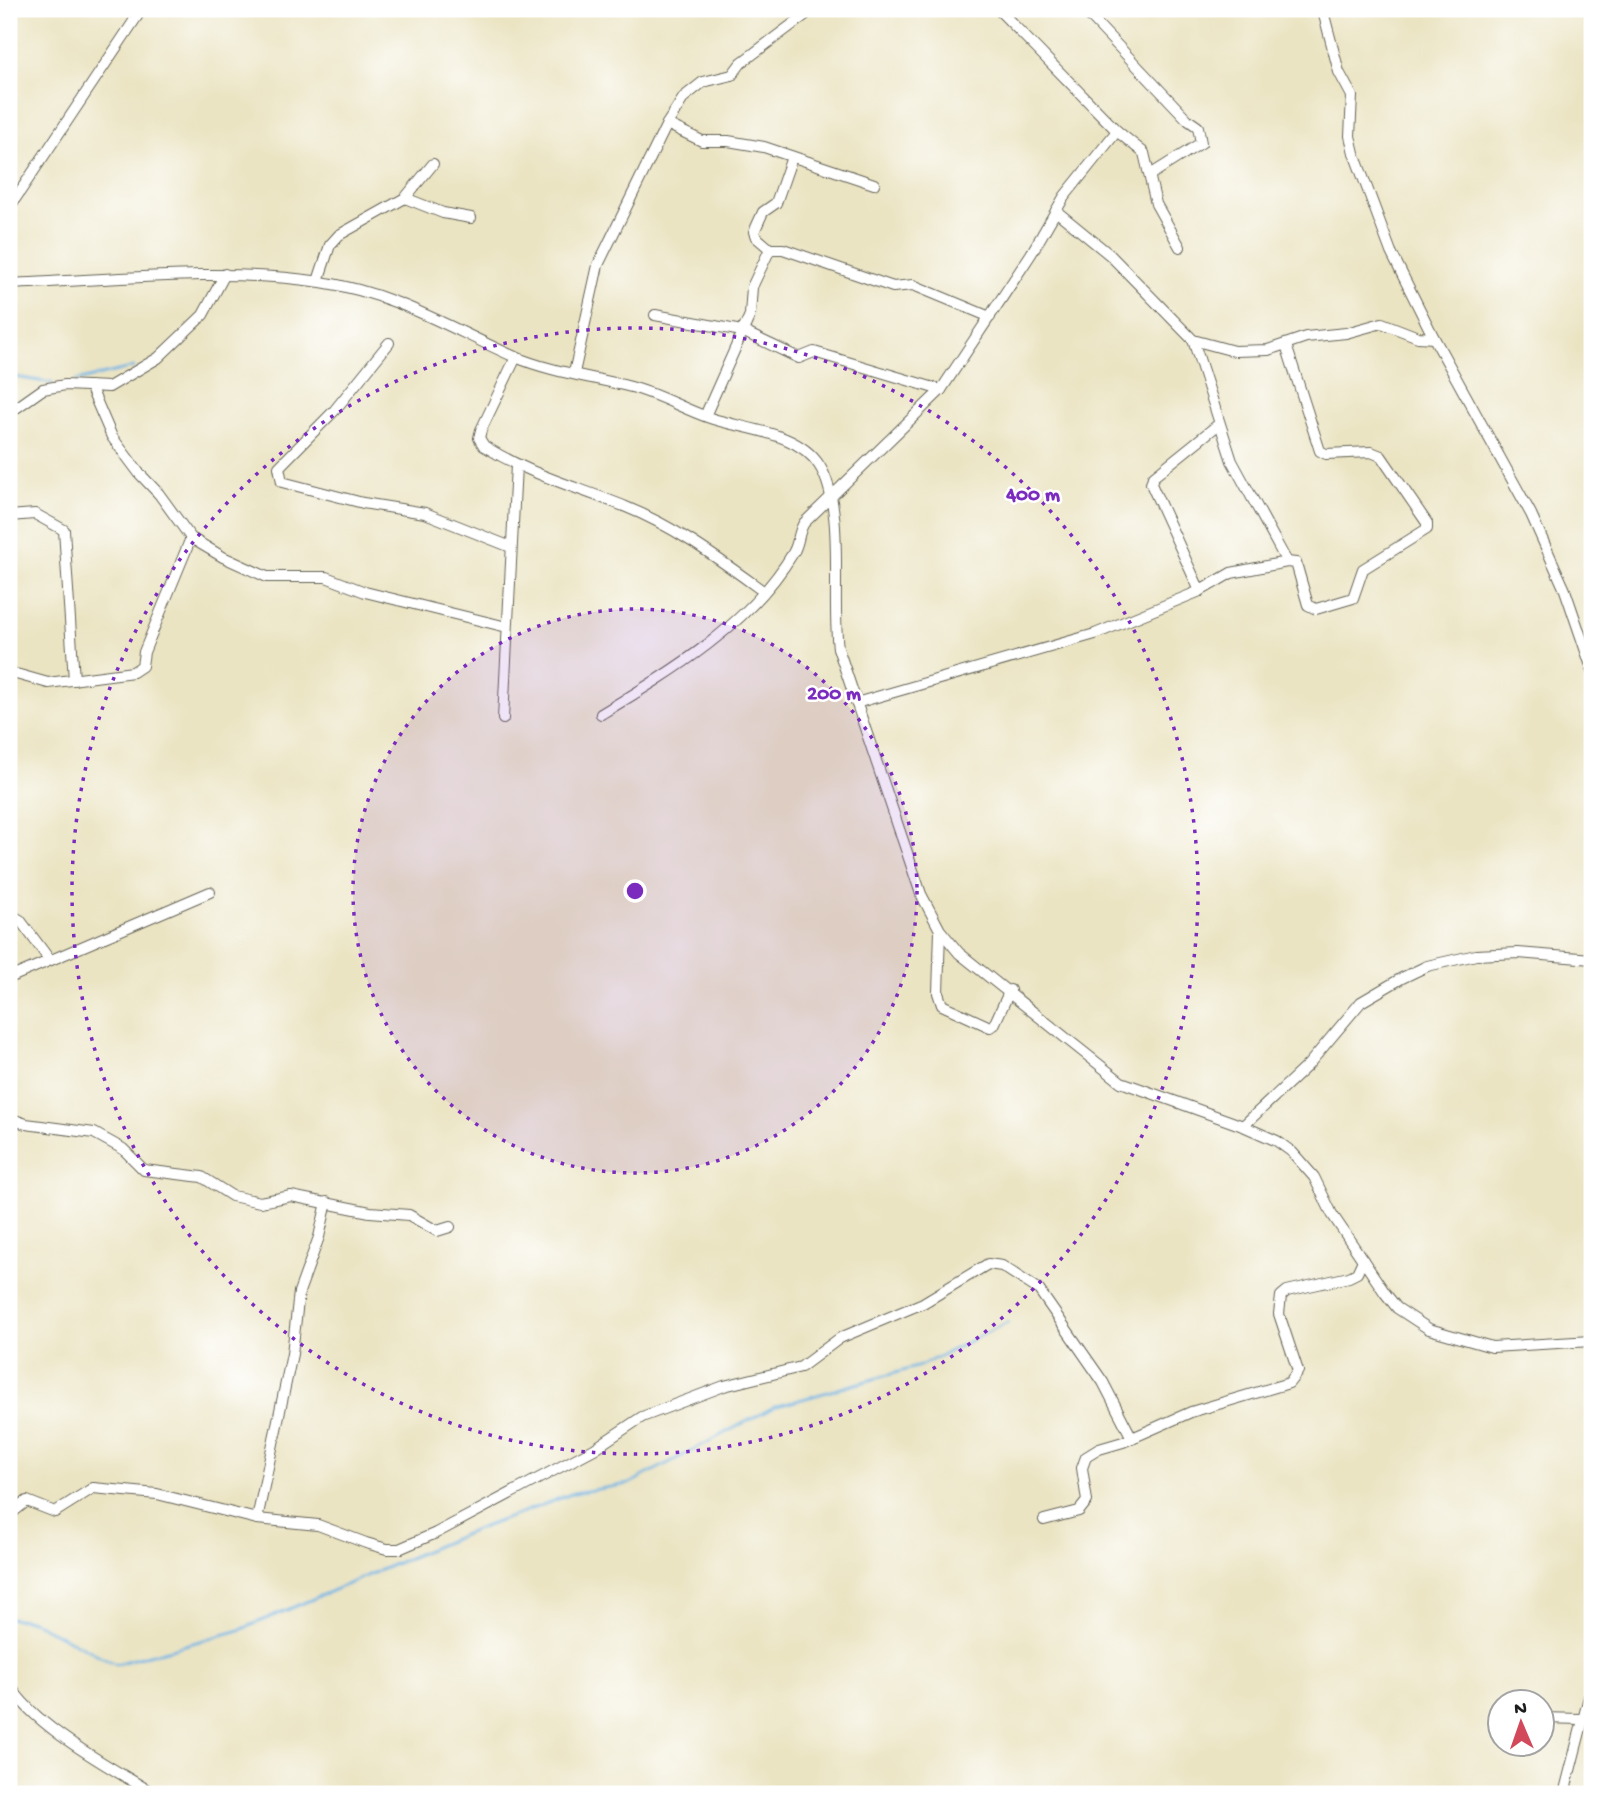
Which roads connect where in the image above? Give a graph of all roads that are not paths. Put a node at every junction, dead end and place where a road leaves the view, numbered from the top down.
1 (142, 9) edge
2 (813, 9) edge
3 (998, 9) edge
4 (1083, 9) edge
5 (1318, 9) edge
6 (667, 124) junction
7 (1117, 131) junction
8 (792, 157) junction
9 (433, 164) dead end
10 (1150, 175) junction
11 (874, 184) dead end
12 (405, 198) junction
13 (9, 208) edge
14 (1056, 211) junction
15 (471, 218) dead end
16 (1180, 247) dead end
17 (770, 249) junction
18 (225, 274) junction
19 (318, 281) junction
20 (9, 284) edge
21 (655, 315) dead end
22 (990, 317) junction
23 (741, 331) junction
24 (1434, 338) junction
25 (1193, 340) junction
26 (389, 343) dead end
27 (1286, 345) junction
28 (516, 357) junction
29 (574, 373) junction
30 (90, 386) junction
31 (941, 390) junction
32 (9, 413) edge
33 (705, 416) junction
34 (1219, 424) junction
35 (516, 465) junction
36 (832, 495) junction
37 (9, 516) edge
38 (191, 538) junction
39 (511, 547) junction
40 (1287, 562) junction
41 (763, 591) junction
42 (1200, 591) junction
43 (507, 627) junction
44 (1592, 668) edge
45 (9, 672) edge
46 (74, 680) junction
47 (856, 703) junction
48 (601, 714) dead end
49 (503, 719) dead end
50 (210, 892) dead end
51 (9, 914) edge
52 (940, 930) junction
53 (1592, 958) edge
54 (49, 959) junction
55 (9, 978) edge
56 (1010, 990) junction
57 (9, 1118) edge
58 (1243, 1126) junction
59 (327, 1202) junction
60 (450, 1227) dead end
61 (1363, 1260) junction
62 (1592, 1341) edge
63 (1132, 1438) junction
64 (9, 1515) edge
65 (257, 1519) junction
66 (1044, 1520) dead end
67 (9, 1684) edge
68 (1592, 1685) edge
69 (1556, 1718) edge
70 (1581, 1719) junction
71 (154, 1794) edge
72 (1564, 1794) edge

1 - 13 street
2 - 6 street
3 - 7 street
4 - 10 street
5 - 24 street
6 - 8 street
6 - 29 street
7 - 10 street
7 - 14 street
8 - 11 street
8 - 17 street
9 - 12 street
10 - 16 street
12 - 15 street
12 - 19 street
14 - 22 street
14 - 25 street
17 - 22 street
17 - 23 street
18 - 19 street
18 - 20 street
18 - 30 street
19 - 28 street
21 - 23 street
22 - 31 street
23 - 31 street
23 - 33 street
24 - 27 street
24 - 44 street
25 - 27 street
25 - 34 street
26 - 39 street
27 - 40 street
28 - 29 street
28 - 35 street
29 - 33 street
30 - 32 street
30 - 38 street
31 - 36 street
33 - 36 street
34 - 40 street
34 - 42 street
35 - 39 street
35 - 41 street
36 - 41 street
36 - 47 street
37 - 46 street
38 - 43 street
38 - 46 street
39 - 43 street
40 - 42 street
41 - 48 street
42 - 47 street
43 - 49 street
45 - 46 street
47 - 52 street
50 - 54 street
51 - 54 street
52 - 56 street
52 - 56 street
53 - 58 street
54 - 55 street
56 - 58 street
57 - 59 street
58 - 61 street
59 - 60 street
59 - 65 street
61 - 62 street
61 - 63 street
63 - 65 street
63 - 66 street
64 - 65 street
67 - 71 street
68 - 70 street
69 - 70 street
70 - 72 street

